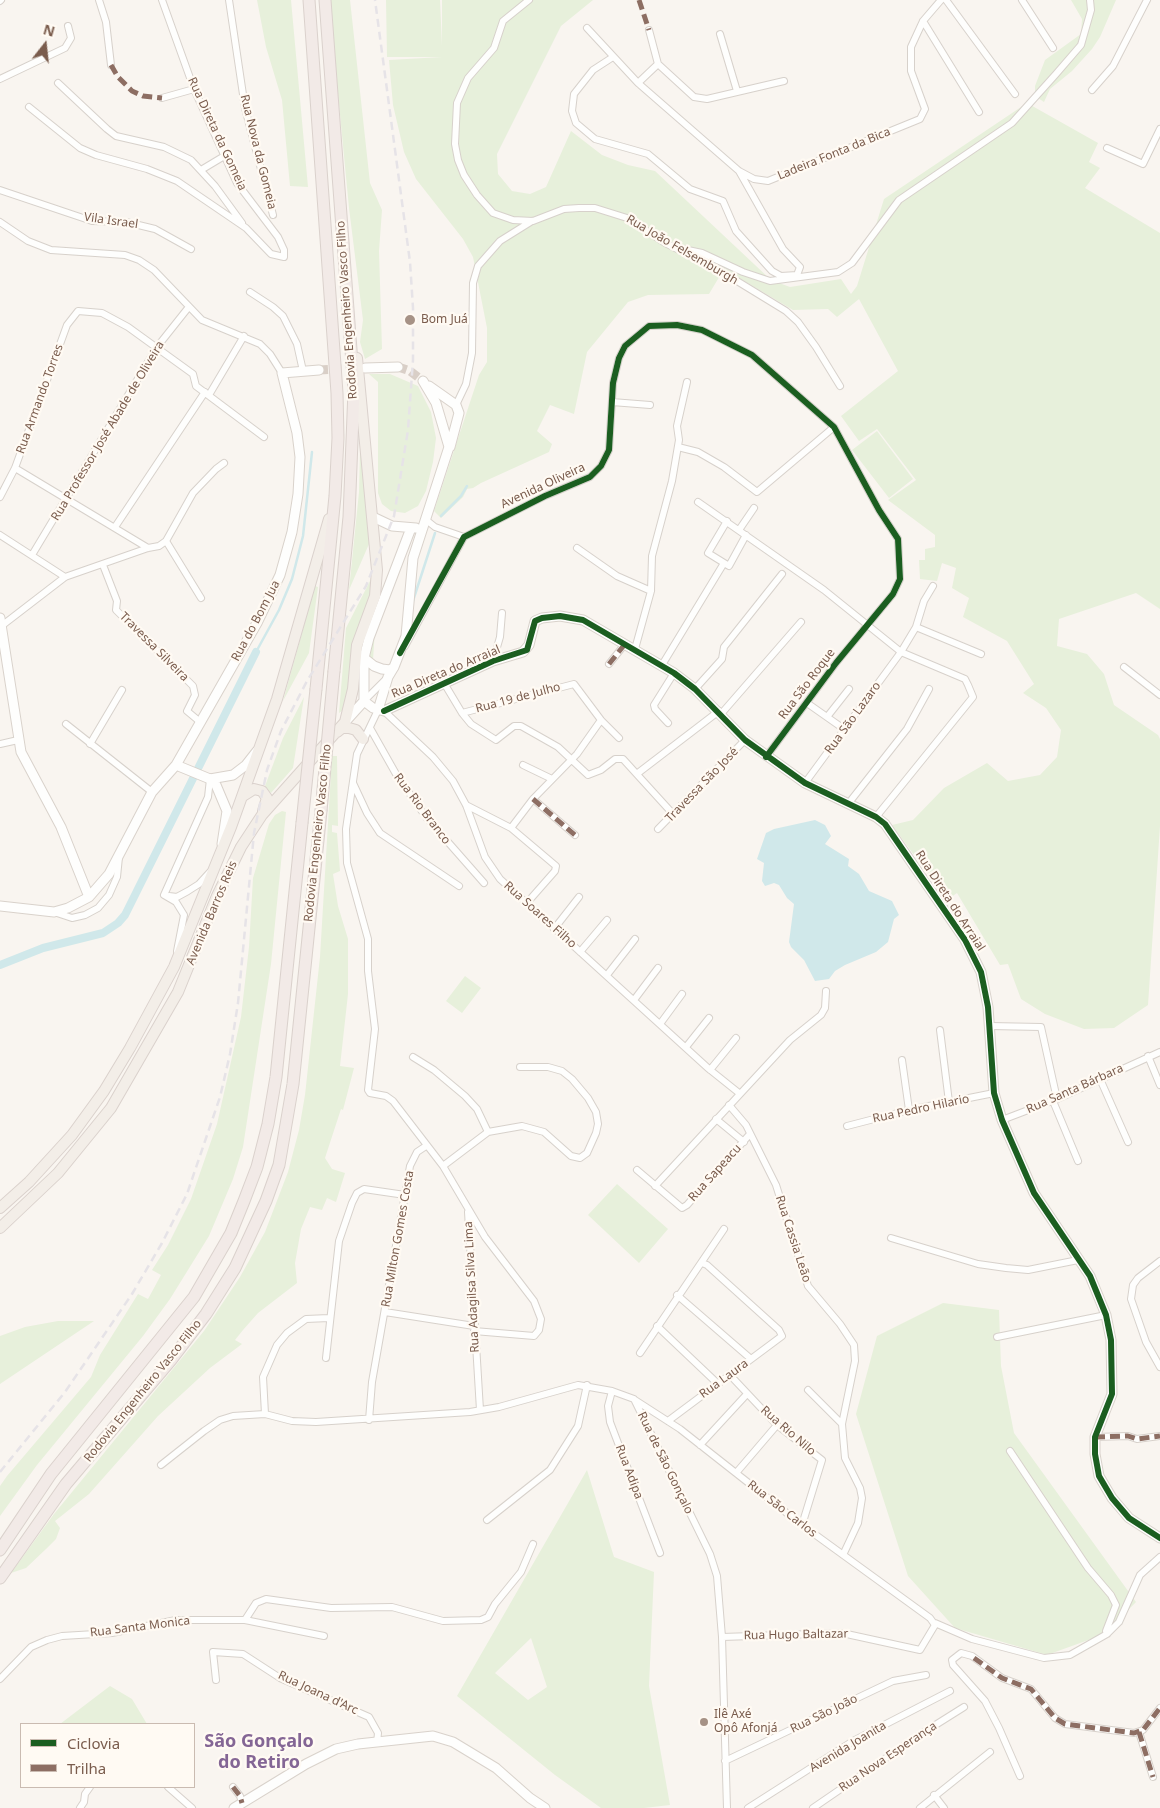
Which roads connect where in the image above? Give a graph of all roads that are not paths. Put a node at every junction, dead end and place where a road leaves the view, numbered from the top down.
1 (99, 0) edge
2 (162, 0) edge
3 (229, 0) edge
4 (309, 0) edge
5 (325, 0) edge
6 (529, 0) edge
7 (941, 0) edge
8 (946, 0) edge
9 (1022, 0) edge
10 (1090, 0) edge
11 (1147, 0) edge
12 (923, 22) junction
13 (68, 26) dead end
14 (587, 28) dead end
15 (649, 30) dead end
16 (720, 34) dead end
17 (1053, 48) dead end
18 (613, 57) junction
19 (658, 64) junction
20 (111, 65) dead end
21 (0, 79) edge
22 (784, 81) dead end
23 (58, 83) dead end
24 (638, 84) junction
25 (194, 90) junction
26 (1092, 90) dead end
27 (737, 91) junction
28 (1015, 94) dead end
29 (162, 98) dead end
30 (29, 108) dead end
31 (979, 112) dead end
32 (1160, 129) edge
33 (1107, 148) dead end
34 (221, 158) dead end
35 (201, 170) junction
36 (739, 171) junction
37 (0, 190) edge
38 (273, 216) dead end
39 (533, 220) junction
40 (0, 222) edge
41 (246, 228) junction
42 (674, 247) junction
43 (191, 248) dead end
44 (250, 292) dead end
45 (188, 308) junction
46 (349, 315) junction
47 (244, 336) junction
48 (158, 348) junction
49 (398, 367) tunnel mouth
50 (365, 368) tunnel mouth
51 (318, 370) tunnel mouth
52 (303, 371) junction
53 (282, 373) junction
54 (687, 382) dead end
55 (840, 386) dead end
56 (207, 393) junction
57 (612, 402) junction
58 (456, 405) junction
59 (650, 405) dead end
60 (834, 427) junction
61 (264, 438) dead end
62 (450, 447) junction
63 (678, 447) junction
64 (224, 463) dead end
65 (15, 468) junction
66 (335, 496) junction
67 (0, 497) edge
68 (67, 498) junction
69 (698, 502) dead end
70 (754, 508) dead end
71 (373, 517) junction
72 (726, 522) junction
73 (423, 523) junction
74 (116, 527) junction
75 (410, 528) junction
76 (739, 530) junction
77 (0, 535) edge
78 (746, 535) junction
79 (464, 537) junction
80 (166, 541) junction
81 (148, 548) junction
82 (577, 548) dead end
83 (32, 556) junction
84 (103, 565) junction
85 (726, 565) junction
86 (782, 574) dead end
87 (65, 577) junction
88 (933, 586) dead end
89 (652, 591) junction
90 (201, 598) dead end
91 (502, 613) dead end
92 (802, 622) dead end
93 (0, 624) edge
94 (868, 626) junction
95 (916, 627) junction
96 (626, 644) junction
97 (635, 649) junction
98 (901, 652) junction
99 (400, 653) junction
100 (981, 654) dead end
101 (364, 658) junction
102 (493, 662) junction
103 (609, 664) dead end
104 (662, 665) junction
105 (394, 667) junction
106 (1124, 667) dead end
107 (674, 673) junction
108 (388, 677) junction
109 (444, 683) junction
110 (695, 689) junction
111 (849, 689) dead end
112 (929, 689) dead end
113 (122, 690) dead end
114 (1160, 695) edge
115 (364, 701) junction
116 (807, 703) junction
117 (381, 711) junction
118 (720, 713) junction
119 (462, 714) junction
120 (827, 717) junction
121 (601, 720) junction
122 (199, 721) junction
123 (345, 722) junction
124 (668, 723) dead end
125 (66, 724) dead end
126 (370, 728) junction
127 (844, 729) junction
128 (334, 734) junction
129 (619, 738) dead end
130 (363, 739) junction
131 (18, 740) junction
132 (745, 740) junction
133 (0, 744) edge
134 (90, 744) junction
135 (259, 749) junction
136 (766, 757) junction
137 (572, 759) junction
138 (176, 765) junction
139 (523, 765) dead end
140 (638, 773) junction
141 (206, 777) junction
142 (552, 779) junction
143 (353, 781) junction
144 (805, 784) junction
145 (152, 792) junction
146 (243, 796) junction
147 (533, 799) junction
148 (848, 804) junction
149 (466, 805) junction
150 (673, 814) junction
151 (262, 815) junction
152 (876, 817) junction
153 (511, 828) junction
154 (658, 829) dead end
155 (575, 835) dead end
156 (220, 852) junction
157 (120, 854) junction
158 (214, 867) junction
159 (484, 883) dead end
160 (458, 886) dead end
161 (164, 895) junction
162 (89, 897) junction
163 (579, 897) dead end
164 (526, 904) junction
165 (0, 906) edge
166 (54, 912) junction
167 (607, 920) dead end
168 (554, 928) junction
169 (635, 939) dead end
170 (580, 952) junction
171 (174, 967) junction
172 (658, 968) dead end
173 (607, 975) junction
174 (826, 991) dead end
175 (682, 994) dead end
176 (634, 1000) junction
177 (709, 1018) dead end
178 (660, 1024) junction
179 (990, 1026) junction
180 (940, 1030) dead end
181 (736, 1038) dead end
182 (686, 1047) junction
183 (1160, 1052) edge
184 (1148, 1056) junction
185 (413, 1057) dead end
186 (902, 1060) dead end
187 (520, 1067) dead end
188 (710, 1070) junction
189 (1100, 1079) junction
190 (1160, 1085) edge
191 (739, 1093) junction
192 (994, 1093) junction
193 (1055, 1100) junction
194 (949, 1102) junction
195 (729, 1104) junction
196 (909, 1110) junction
197 (716, 1119) junction
198 (1002, 1120) junction
199 (847, 1126) dead end
200 (488, 1132) junction
201 (750, 1134) junction
202 (744, 1142) junction
203 (1128, 1142) dead end
204 (426, 1146) junction
205 (1078, 1160) dead end
206 (443, 1166) junction
207 (637, 1170) dead end
208 (655, 1186) junction
209 (405, 1195) junction
210 (0, 1208) edge
211 (468, 1210) junction
212 (0, 1228) edge
213 (724, 1229) dead end
214 (891, 1238) dead end
215 (1078, 1260) junction
216 (1160, 1261) edge
217 (702, 1263) junction
218 (677, 1295) junction
219 (385, 1312) junction
220 (1106, 1314) junction
221 (329, 1318) junction
222 (657, 1326) junction
223 (474, 1328) junction
224 (997, 1337) dead end
225 (640, 1353) dead end
226 (326, 1358) dead end
227 (751, 1359) junction
228 (1160, 1367) edge
229 (729, 1374) junction
230 (717, 1383) junction
231 (587, 1385) junction
232 (612, 1390) junction
233 (808, 1390) dead end
234 (747, 1394) junction
235 (634, 1399) junction
236 (480, 1410) junction
237 (265, 1414) junction
238 (369, 1420) junction
239 (668, 1421) junction
240 (778, 1424) junction
241 (842, 1424) junction
242 (1095, 1436) junction
243 (1160, 1436) edge
244 (700, 1445) junction
245 (1010, 1451) dead end
246 (161, 1465) dead end
247 (736, 1473) junction
248 (487, 1520) dead end
249 (802, 1525) junction
250 (1160, 1538) edge
251 (533, 1544) dead end
252 (0, 1550) edge
253 (660, 1553) dead end
254 (843, 1555) junction
255 (1160, 1557) edge
256 (0, 1578) edge
257 (245, 1620) junction
258 (932, 1620) junction
259 (1107, 1634) junction
260 (324, 1636) dead end
261 (722, 1637) junction
262 (926, 1675) dead end
263 (0, 1679) edge
264 (216, 1680) dead end
265 (950, 1691) dead end
266 (964, 1707) dead end
267 (1160, 1708) edge
268 (1139, 1732) junction
269 (377, 1742) junction
270 (990, 1752) dead end
271 (725, 1761) junction
272 (1020, 1776) dead end
273 (1153, 1777) dead end
274 (233, 1787) dead end
275 (89, 1788) edge
276 (169, 1788) edge
277 (934, 1795) junction
278 (238, 1806) edge
279 (80, 1808) edge
280 (192, 1808) edge
281 (545, 1808) edge
282 (727, 1808) edge
283 (748, 1808) edge
284 (813, 1808) edge
285 (920, 1808) edge
286 (944, 1808) edge

1 - 20 street
2 - 25 street, Rua Direta da Gomeia
3 - 38 street, Rua Nova da Gomeia
4 - 66 highway, Rodovia Engenheiro Vasco Filho
5 - 46 highway, Rodovia Engenheiro Vasco Filho
6 - 39 street, Rua João Felsemburgh
7 - 12 street
8 - 28 street
9 - 17 street
10 - 42 street
11 - 26 street
12 - 31 street
12 - 36 street, Ladeira Fonta da Bica
13 - 21 street
14 - 18 street
15 - 19 street
16 - 27 street
18 - 24 street
18 - 36 street
19 - 24 street
19 - 27 street
22 - 27 street
23 - 35 street, Rua Direta da Gomeia
24 - 36 street, Ladeira Fonta da Bica
25 - 29 street
25 - 41 street, Rua Direta da Gomeia
30 - 41 street
32 - 33 street
34 - 35 street
35 - 41 street, Rua Direta da Gomeia
37 - 43 street, Vila Israel
39 - 42 street, Rua João Felsemburgh
39 - 58 street
40 - 45 street, Rua do Bom Jua
42 - 55 street, Rua João Felsemburgh
44 - 52 street
45 - 47 street, Rua do Bom Jua
45 - 48 street, Rua Professor José Abade de Oliveira
46 - 71 main road, Avenida Barros Reis
46 - 256 highway, Rodovia Engenheiro Vasco Filho, bridge
47 - 53 street, Rua do Bom Jua
47 - 56 street
48 - 56 street
48 - 65 street, Rua Armando Torres
48 - 68 street, Rua Professor José Abade de Oliveira
49 - 50 street
51 - 52 street
52 - 53 street
53 - 122 street, Rua do Bom Jua
54 - 63 street
56 - 61 street
56 - 74 street
57 - 59 street
57 - 60 street, Avenida Oliveira
57 - 79 street, Avenida Oliveira
58 - 62 street
58 - 62 street
60 - 63 street
60 - 94 street, Rua São Roque
62 - 73 street
63 - 89 street
64 - 80 street
65 - 67 street, Rua Armando Torres
65 - 68 street
66 - 135 main road, Avenida Barros Reis
66 - 252 highway, Rodovia Engenheiro Vasco Filho, bridge
68 - 74 street
68 - 83 street, Rua Professor José Abade de Oliveira
69 - 72 street
70 - 76 street
71 - 75 street
71 - 123 main road, Avenida Barros Reis
72 - 76 street
72 - 85 street
73 - 75 street
73 - 79 street
73 - 99 street
74 - 81 street
75 - 101 street
76 - 78 street
77 - 83 street
78 - 85 street
78 - 94 street
79 - 99 street
80 - 81 street
80 - 90 street
81 - 84 street
82 - 89 street
83 - 87 street
84 - 87 street
84 - 122 street, Travessa Silveira
85 - 104 street
86 - 110 street
87 - 93 street
88 - 95 street, Rua São Lazaro
89 - 97 street
91 - 102 street
92 - 118 street
93 - 131 street
94 - 98 street
94 - 116 street, Rua São Roque
95 - 98 street, Rua São Lazaro
95 - 100 street
96 - 97 street, Rua Direta do Arraial
96 - 102 street, Rua Direta do Arraial
96 - 103 street
97 - 104 street, Rua Direta do Arraial
98 - 127 street, Rua São Lazaro
98 - 152 street
99 - 105 street
101 - 105 street
101 - 115 street
102 - 109 street, Rua Direta do Arraial
104 - 107 street, Rua Direta do Arraial
105 - 108 street
106 - 114 street
107 - 110 street, Rua Direta do Arraial
107 - 124 street
108 - 115 street
108 - 117 street
109 - 117 street, Rua Direta do Arraial
109 - 119 street
110 - 118 street, Rua Direta do Arraial
111 - 120 street
112 - 148 street
113 - 134 street
115 - 117 street
115 - 123 street
116 - 120 street
116 - 136 street, Rua São Roque
117 - 126 street
117 - 149 street, Rua Soares Filho
118 - 132 street, Rua Direta do Arraial
118 - 140 street
119 - 121 street, Rua 19 de Julho
119 - 137 street
120 - 127 street
121 - 129 street
121 - 137 street
122 - 138 street, Rua do Bom Jua
123 - 128 main road, Avenida Barros Reis
125 - 134 street
126 - 130 street
126 - 159 street, Rua Rio Branco
127 - 144 street, Rua São Lazaro
128 - 130 main road
128 - 151 main road, Avenida Barros Reis
130 - 143 street
131 - 133 street
131 - 162 street
132 - 136 street, Rua Direta do Arraial
132 - 150 street, Travessa São José
134 - 145 street
135 - 141 street
135 - 146 main road, Avenida Barros Reis
136 - 144 street, Rua Direta do Arraial
137 - 140 street
137 - 142 street
138 - 141 street
138 - 145 street, Rua do Bom Jua
139 - 142 street
140 - 150 street
141 - 156 street
141 - 161 street
142 - 147 street
143 - 160 street
143 - 204 street
144 - 148 street, Rua Direta do Arraial
145 - 157 street, Rua do Bom Jua
146 - 151 main road
146 - 156 main road, Avenida Barros Reis
147 - 153 street
147 - 155 street
148 - 152 street, Rua Direta do Arraial
149 - 153 street
149 - 164 street, Rua Soares Filho
150 - 154 street, Travessa São José
151 - 212 main road, Avenida Barros Reis
152 - 179 street, Rua Direta do Arraial
153 - 164 street
156 - 158 main road, Avenida Barros Reis
157 - 162 street, Rua do Bom Jua
157 - 166 street
158 - 161 street
158 - 171 main road, Avenida Barros Reis
161 - 171 street
162 - 166 street
163 - 168 street
164 - 168 street, Rua Soares Filho
165 - 166 street
167 - 170 street
168 - 170 street, Rua Soares Filho
169 - 173 street
170 - 173 street, Rua Soares Filho
171 - 210 main road, Avenida Barros Reis
172 - 176 street
173 - 176 street, Rua Soares Filho
174 - 191 street
175 - 178 street
176 - 178 street, Rua Soares Filho
177 - 182 street
178 - 182 street, Rua Soares Filho
179 - 192 street, Rua Direta do Arraial
179 - 193 street
180 - 194 street
181 - 188 street
182 - 188 street, Rua Soares Filho
183 - 184 street, Rua Santa Bárbara
184 - 189 street, Rua Santa Bárbara
184 - 190 street
185 - 200 street
186 - 196 street
187 - 200 street
188 - 191 street, Rua Soares Filho
189 - 193 street, Rua Santa Bárbara
189 - 203 street
191 - 195 street
192 - 194 street, Rua Pedro Hilario
192 - 198 street, Rua Direta do Arraial
193 - 198 street, Rua Santa Bárbara
193 - 205 street
194 - 196 street, Rua Pedro Hilario
195 - 197 street
195 - 201 street, Rua Cassia Leão
196 - 199 street, Rua Pedro Hilario
197 - 202 street, Rua Sapeacu
197 - 208 street
198 - 215 street, Rua Direta do Arraial
200 - 206 street
201 - 202 street
201 - 241 street, Rua Cassia Leão
202 - 208 street, Rua Sapeacu
204 - 206 street, Rua Adagilsa Silva Lima
204 - 209 street, Rua Milton Gomes Costa
206 - 211 street, Rua Adagilsa Silva Lima
207 - 208 street
209 - 219 street, Rua Milton Gomes Costa
209 - 221 street
211 - 223 street, Rua Adagilsa Silva Lima
211 - 223 street
213 - 217 street
214 - 215 street
215 - 220 street, Rua Direta do Arraial
216 - 228 street
217 - 218 street
217 - 227 street, Rua Laura
218 - 222 street
218 - 227 street
219 - 223 street
219 - 238 street, Rua Milton Gomes Costa
220 - 224 street
220 - 242 street, Rua Direta do Arraial
221 - 226 street
221 - 237 street
222 - 225 street
222 - 230 street
223 - 236 street, Rua Adagilsa Silva Lima
227 - 229 street, Rua Laura
229 - 230 street, Rua Laura
229 - 234 street, Rua Rio Nilo
230 - 239 street, Rua Laura
231 - 232 street, Rua de São Gonçalo
231 - 236 street, Rua de São Gonçalo
231 - 248 street
232 - 235 street, Rua de São Gonçalo
232 - 253 street, Rua Adipa
233 - 241 street
234 - 240 street, Rua Rio Nilo
234 - 244 street
235 - 239 street, Rua São Carlos
235 - 261 street, Rua de São Gonçalo
236 - 238 street, Rua de São Gonçalo
237 - 238 street, Rua de São Gonçalo
237 - 246 street, Rua de São Gonçalo
239 - 244 street, Rua São Carlos
240 - 247 street
240 - 249 street, Rua Rio Nilo
241 - 254 street, Rua Cassia Leão
242 - 243 street
242 - 250 street, Rua Direta do Arraial
244 - 247 street, Rua São Carlos
245 - 259 street
247 - 249 street, Rua São Carlos
249 - 254 street, Rua São Carlos
251 - 257 street
254 - 258 street, Rua São Carlos
255 - 259 street, Rua São Carlos
257 - 260 street, Rua Santa Monica
257 - 263 street, Rua Santa Monica
258 - 259 street, Rua São Carlos
258 - 261 street, Rua Hugo Baltazar
261 - 271 street, Rua de São Gonçalo
262 - 271 street, Rua São João
264 - 269 street, Rua Joana d'Arc
265 - 283 street, Avenida Joanita
266 - 284 street, Rua Nova Esperança
267 - 268 street
268 - 272 street
268 - 273 street
269 - 278 street
269 - 281 street
270 - 277 street
271 - 282 street, Rua de São Gonçalo
274 - 278 street
275 - 279 street
276 - 280 street
277 - 285 street
277 - 286 street

